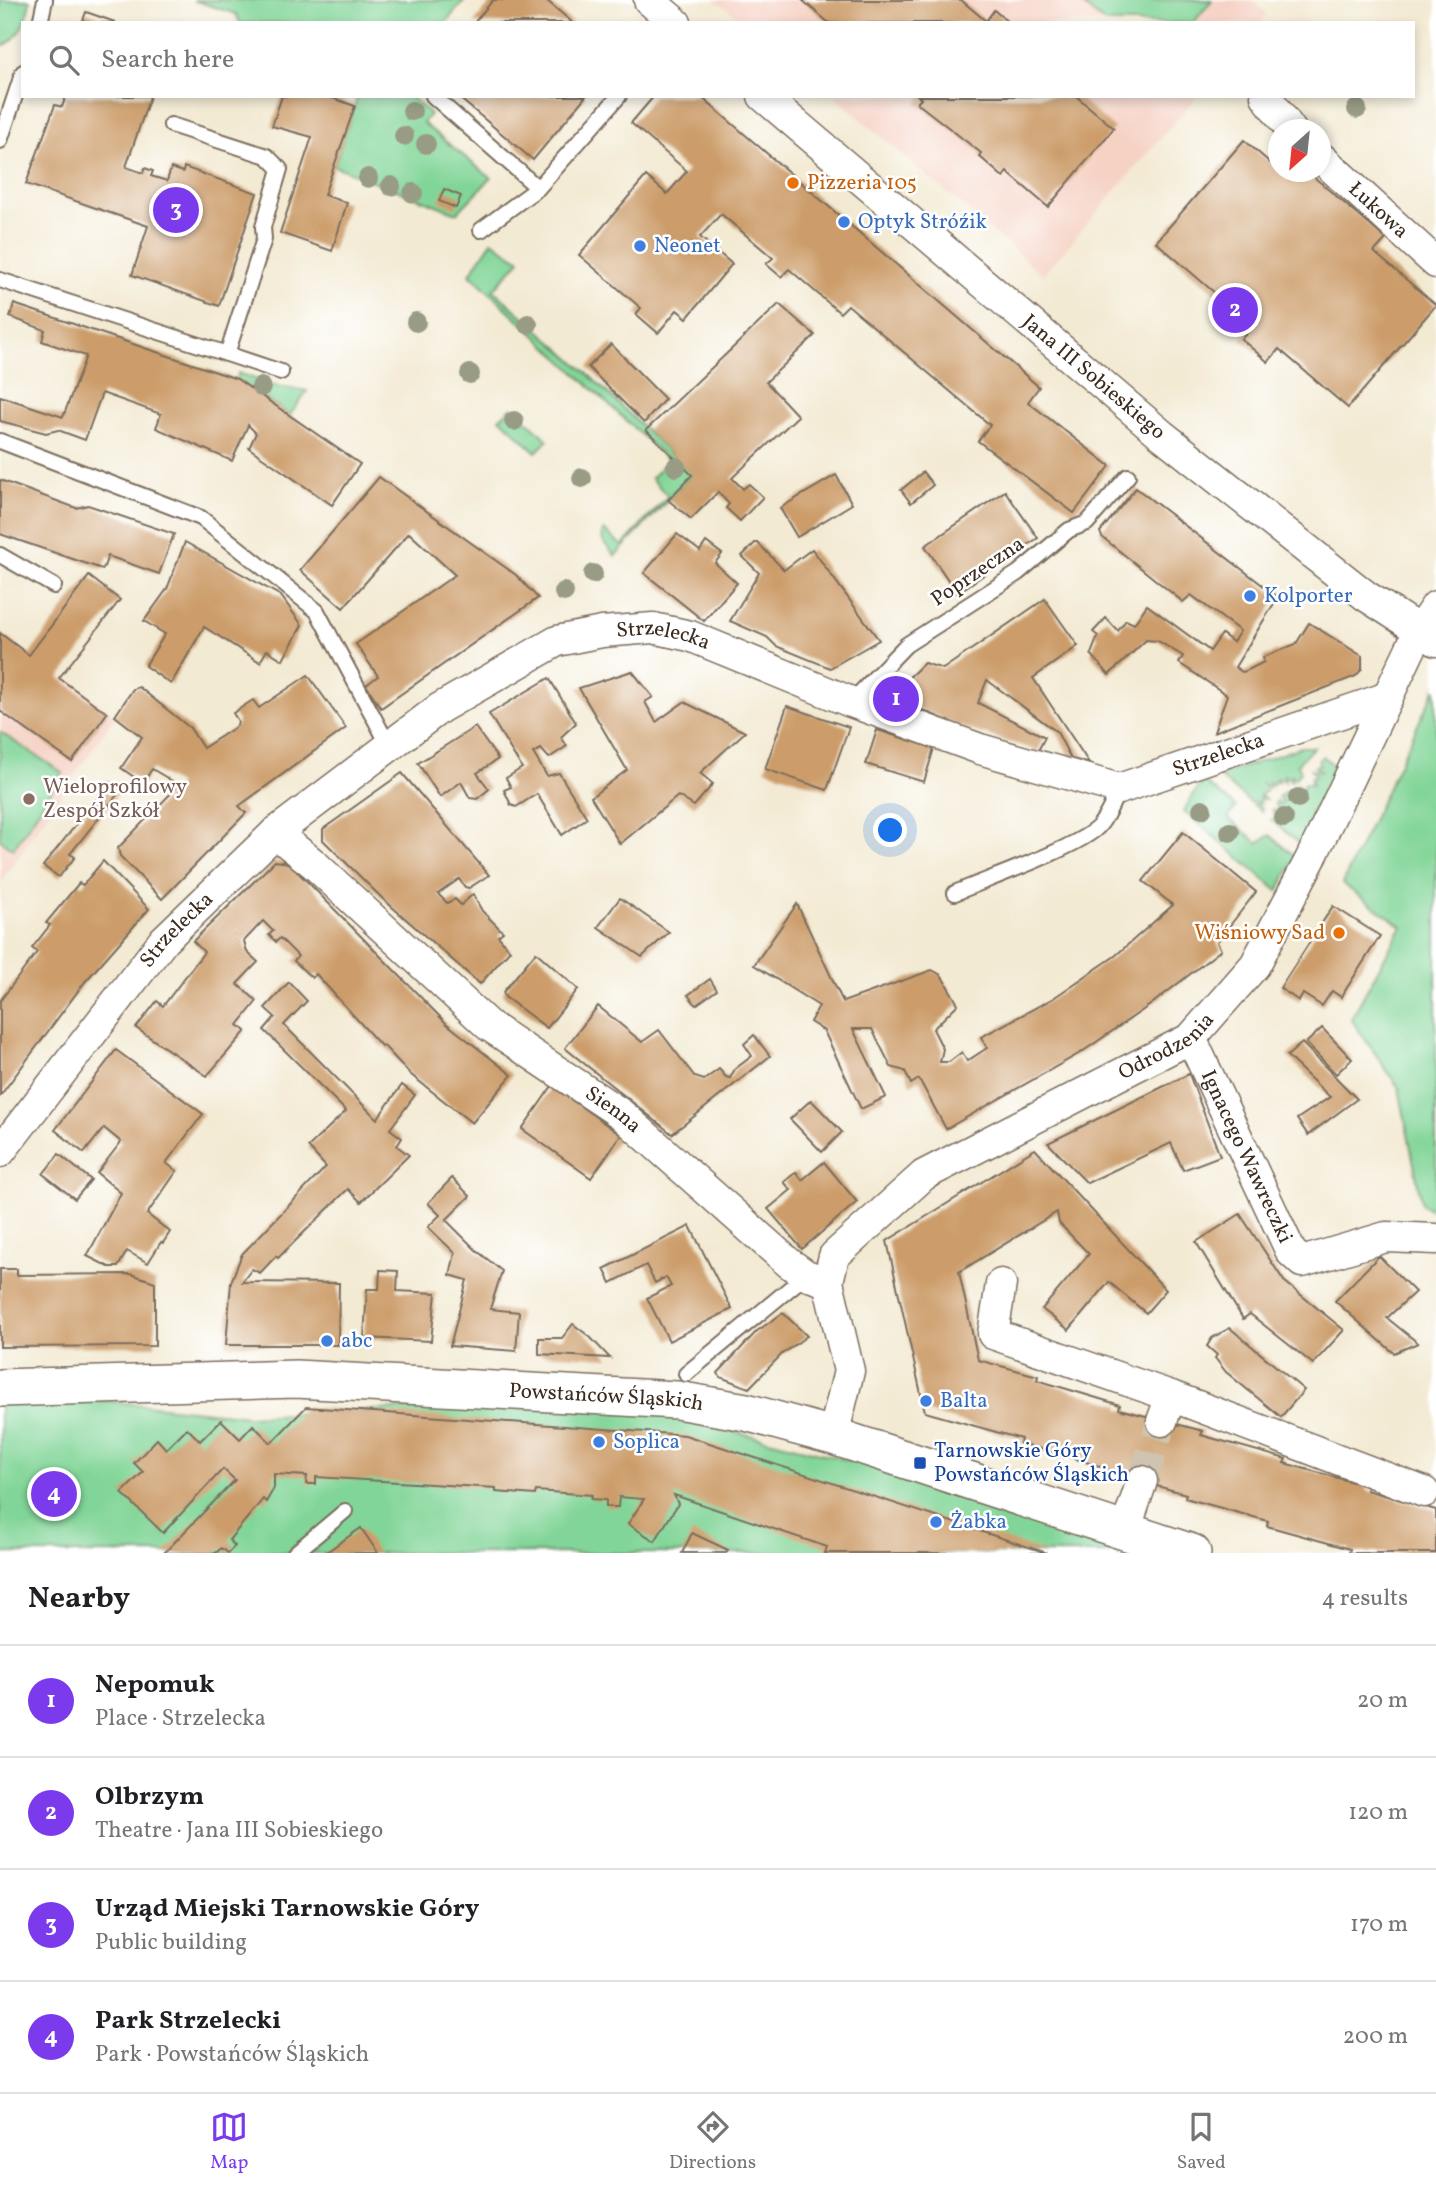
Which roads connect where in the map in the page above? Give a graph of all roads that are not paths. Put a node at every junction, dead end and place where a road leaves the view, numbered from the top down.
1 (45, 0) edge
2 (649, 0) edge
3 (40, 21) edge
4 (674, 21) edge
5 (21, 78) edge
6 (435, 98) edge
7 (617, 98) edge
8 (764, 98) edge
9 (1267, 98) edge
10 (1283, 119) edge
11 (171, 125) dead end
12 (0, 141) edge
13 (1331, 166) edge
14 (538, 188) junction
15 (481, 230) dead end
16 (1436, 262) edge
17 (0, 280) edge
18 (227, 354) junction
19 (281, 372) dead end
20 (0, 440) edge
21 (1128, 476) dead end
22 (0, 555) edge
23 (54, 586) dead end
24 (1436, 606) edge
25 (1428, 636) edge
26 (1388, 697) junction
27 (851, 702) junction
28 (389, 746) junction
29 (1119, 789) junction
30 (275, 833) junction
31 (956, 892) dead end
32 (1191, 1038) junction
33 (0, 1152) edge
34 (1436, 1238) edge
35 (817, 1279) junction
36 (1001, 1284) dead end
37 (686, 1374) dead end
38 (0, 1388) edge
39 (833, 1436) junction
40 (1142, 1481) tunnel mouth
41 (1424, 1492) dead end
42 (345, 1511) dead end
43 (1125, 1531) junction
44 (295, 1553) edge
45 (1192, 1553) edge

1 - 3 lane
2 - 4 street
5 - 12 lane
6 - 14 lane
7 - 14 lane
8 - 25 street, Jana III Sobieskiego
9 - 10 street
11 - 18 lane
13 - 16 street, Łukowa
14 - 15 lane
17 - 18 lane
18 - 19 lane
20 - 28 lane
21 - 27 lane, Poprzeczna
22 - 23 lane
24 - 25 street
25 - 26 street
26 - 29 street, Strzelecka
26 - 32 street, Odrodzenia
27 - 28 street, Strzelecka
27 - 29 street, Strzelecka
28 - 30 street, Strzelecka
29 - 31 lane
30 - 33 street, Strzelecka
30 - 35 street, Sienna
32 - 34 street, Ignacego Wawreczki
32 - 35 street, Odrodzenia
35 - 37 lane
35 - 39 street
36 - 41 street
38 - 39 street, Powstańców Śląskich
39 - 43 street, Powstańców Śląskich
40 - 43 street
42 - 44 lane
43 - 45 street, Powstańców Śląskich

